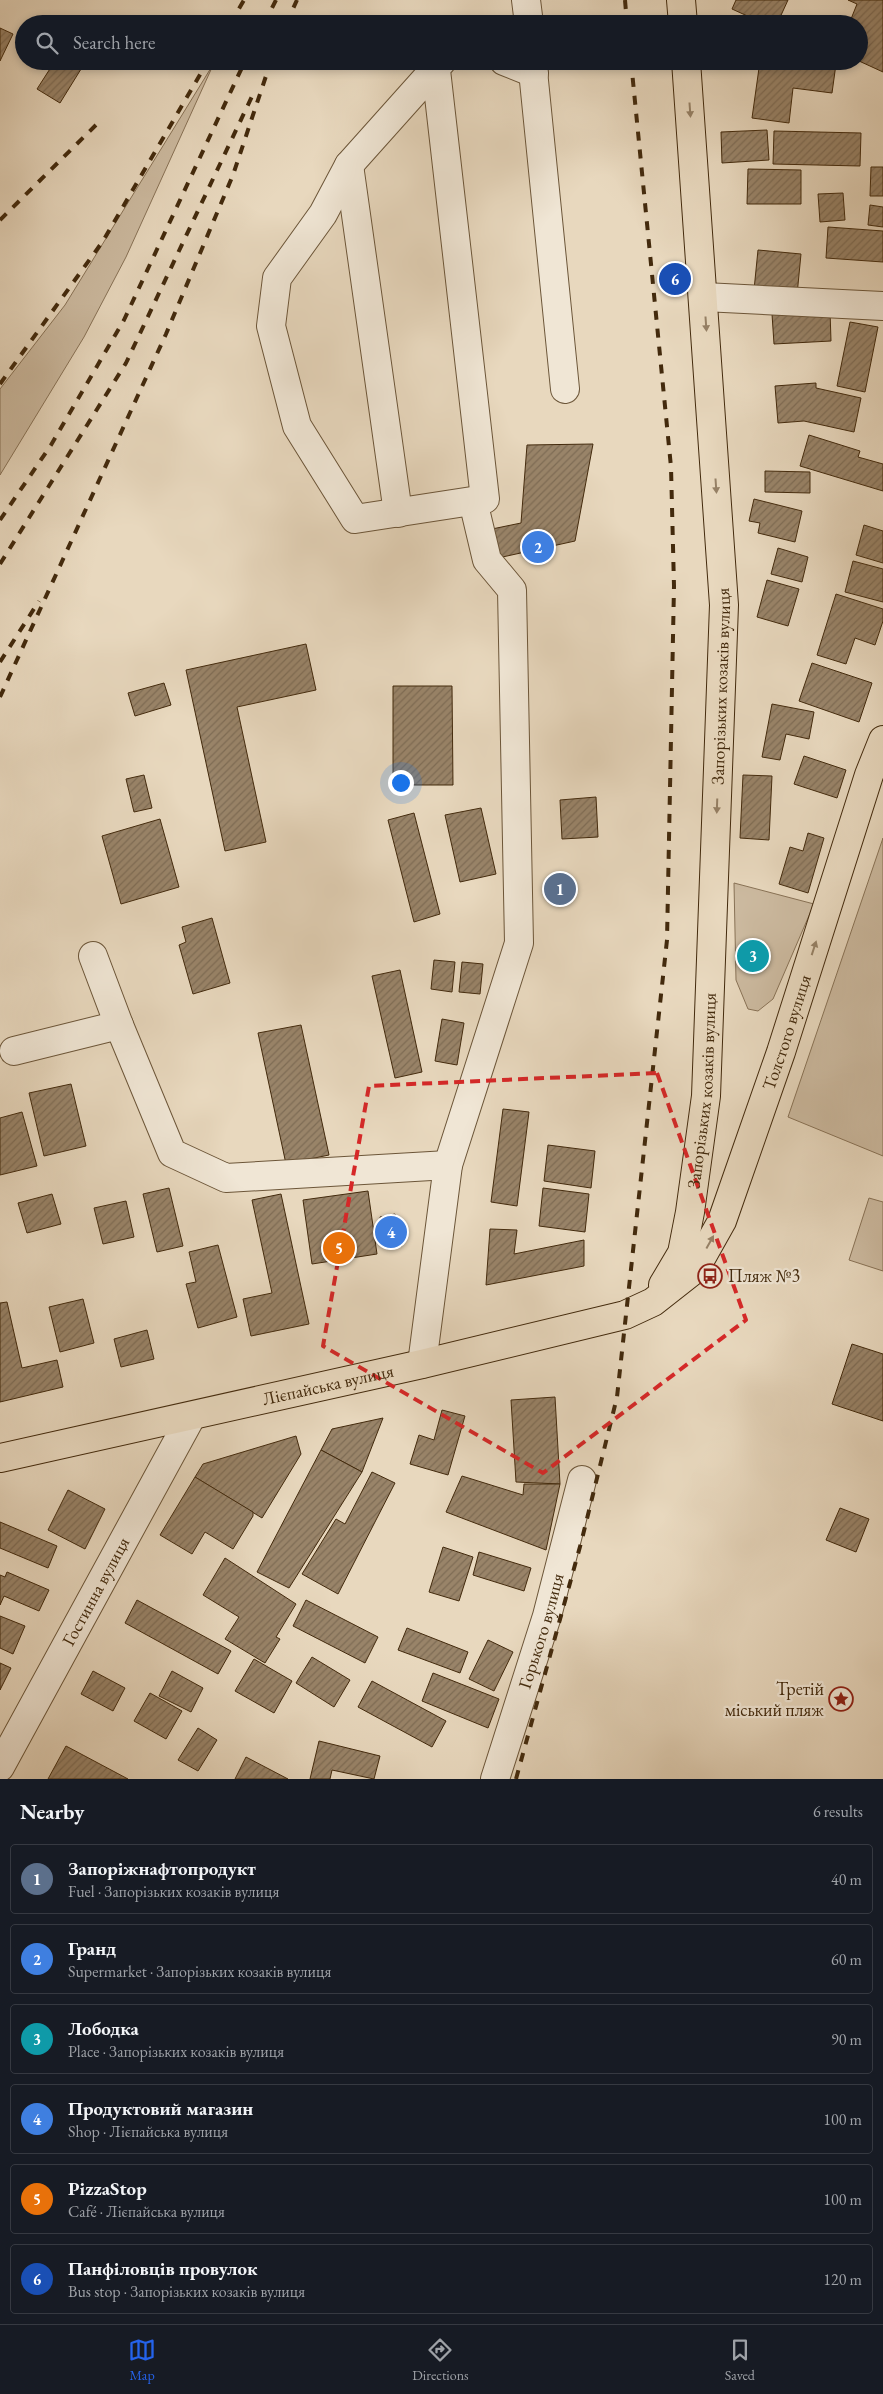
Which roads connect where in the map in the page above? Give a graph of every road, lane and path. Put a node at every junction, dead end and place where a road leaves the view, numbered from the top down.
1 (526, 0) edge
2 (681, 0) edge
3 (528, 15) edge
4 (682, 15) edge
5 (435, 70) edge
6 (440, 70) edge
7 (533, 70) edge
8 (687, 70) edge
9 (349, 166) junction
10 (704, 297) junction
11 (883, 306) edge
12 (565, 389) dead end
13 (472, 502) junction
14 (398, 513) junction
15 (883, 740) edge
16 (876, 778) edge
17 (93, 956) dead end
18 (119, 1025) junction
19 (14, 1051) dead end
20 (448, 1165) junction
21 (653, 1302) junction
22 (422, 1364) junction
23 (191, 1417) junction
24 (0, 1458) edge
25 (582, 1480) dead end
26 (0, 1767) edge
27 (494, 1779) edge

1 - 3 street
2 - 4 main road
5 - 9 street
6 - 13 street
7 - 12 street
8 -> 10 main road, Запорізьких козаків вулиця
9 - 14 street
9 - 14 street
10 - 11 street
10 -> 21 main road, Запорізьких козаків вулиця
13 - 14 street
13 - 20 street
15 - 16 main road, Толстого вулиця
21 -> 16 main road, Толстого вулиця
17 - 18 street
18 - 19 street
18 - 20 street
20 - 22 street
21 - 22 main road, Лієпайська вулиця
22 - 23 main road, Лієпайська вулиця
23 - 24 main road, Лієпайська вулиця
23 - 26 street, Гостинна вулиця
25 - 27 street, Горького вулиця

